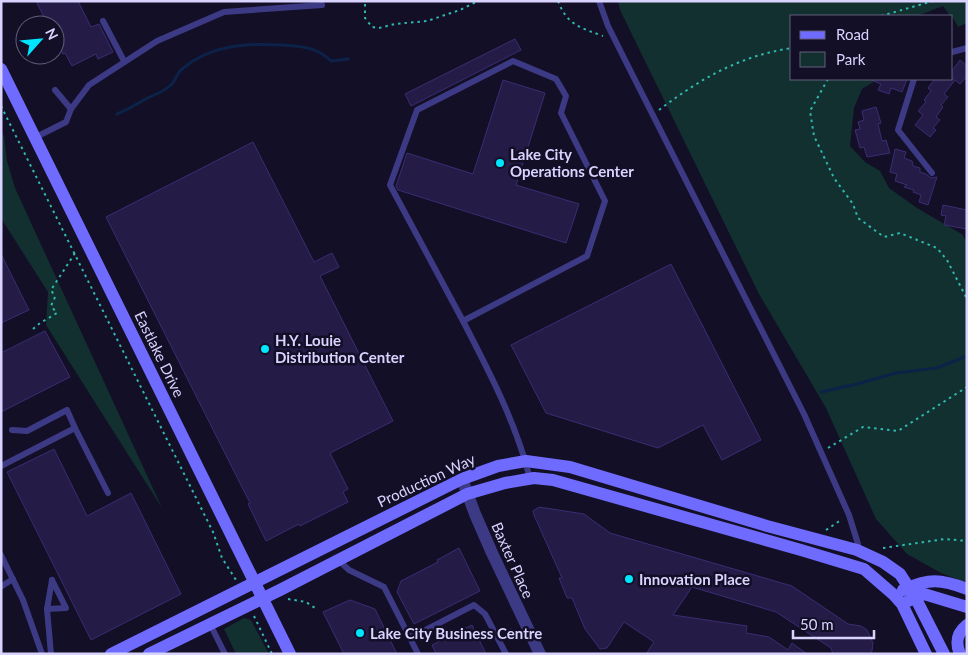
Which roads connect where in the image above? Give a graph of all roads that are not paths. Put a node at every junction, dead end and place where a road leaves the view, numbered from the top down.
1 (599, 1) edge
2 (322, 5) dead end
3 (103, 21) dead end
4 (967, 48) edge
5 (953, 52) edge
6 (124, 61) junction
7 (1, 69) edge
8 (914, 80) edge
9 (56, 90) dead end
10 (71, 109) junction
11 (36, 137) junction
12 (932, 172) dead end
13 (463, 322) junction
14 (75, 428) junction
15 (12, 430) dead end
16 (526, 462) junction
17 (1, 466) edge
18 (462, 478) junction
19 (530, 479) junction
20 (108, 492) dead end
21 (468, 494) junction
22 (857, 550) junction
23 (1, 555) edge
24 (337, 559) junction
25 (13, 579) junction
26 (255, 582) junction
27 (2, 586) dead end
28 (967, 589) edge
29 (912, 592) junction
30 (262, 598) junction
31 (898, 600) junction
32 (967, 607) edge
33 (47, 609) junction
34 (210, 624) junction
35 (967, 625) edge
36 (410, 638) junction
37 (42, 654) edge
38 (50, 654) edge
39 (111, 654) edge
40 (149, 654) edge
41 (225, 654) edge
42 (290, 654) edge
43 (418, 654) edge
44 (506, 654) edge
45 (540, 654) edge
46 (926, 654) edge
47 (944, 654) edge
48 (960, 654) edge

1 - 22 lane
2 - 6 lane
3 - 6 lane
4 - 5 lane
6 - 10 lane
7 - 11 street, Eastlake Drive
8 - 12 lane
9 - 10 lane
10 - 11 lane
11 - 26 street, Eastlake Drive
13 - 13 lane
13 - 16 lane
14 - 15 lane
14 - 17 lane
14 - 20 lane
16 - 18 street, Production Way
16 - 19 lane
16 - 22 street, Production Way
18 - 21 street, Baxter Place
18 - 26 street, Production Way
19 - 21 street, Production Way
19 - 31 street, Production Way
21 - 24 street, Production Way
21 - 45 street, Baxter Place
22 - 29 street, Production Way
23 - 25 lane
24 - 30 street, Production Way
24 - 36 lane
25 - 27 lane
25 - 37 lane
26 - 30 street, Eastlake Drive
26 - 39 street, Production Way
28 - 29 street
29 - 31 street
29 - 32 street
29 - 47 street, Production Way
30 - 34 street, Production Way
30 - 42 street, Eastlake Drive
31 - 46 street
33 - 33 lane
33 - 38 lane
34 - 40 street, Production Way
34 - 41 lane
35 - 48 street
36 - 43 lane
36 - 44 lane

